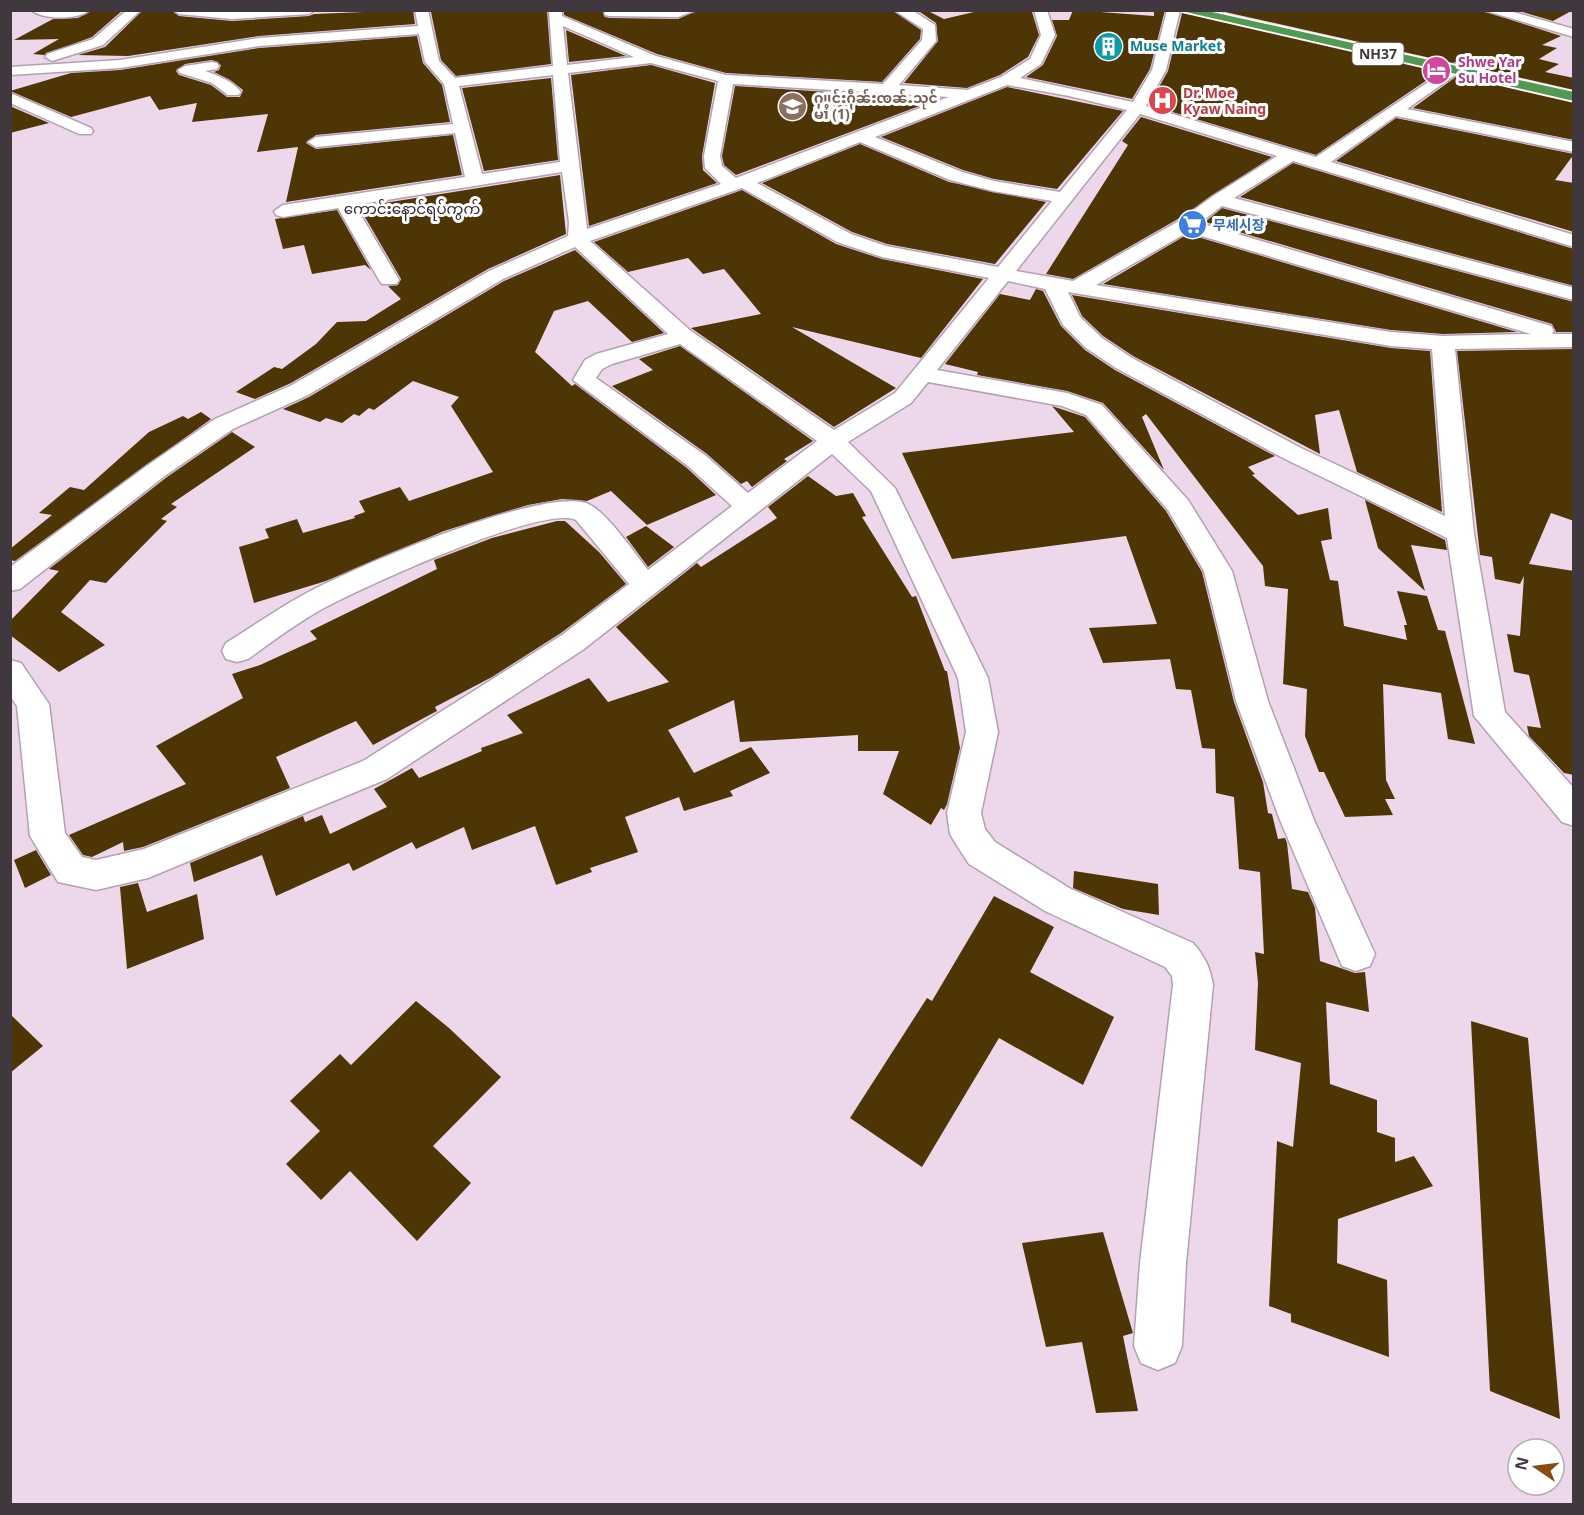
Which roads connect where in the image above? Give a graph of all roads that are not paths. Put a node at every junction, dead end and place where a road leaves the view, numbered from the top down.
1 (37, 10) edge
2 (84, 10) edge
3 (135, 10) edge
4 (179, 10) edge
5 (309, 10) edge
6 (421, 10) edge
7 (690, 10) edge
8 (900, 10) edge
9 (1040, 10) edge
10 (1174, 10) edge
11 (1183, 10) edge
12 (1194, 10) edge
13 (1489, 10) edge
14 (610, 11) edge
15 (68, 12) edge
16 (556, 15) edge
17 (425, 28) junction
18 (1574, 33) edge
19 (602, 36) junction
20 (651, 59) junction
21 (222, 64) dead end
22 (1456, 68) junction
23 (561, 69) junction
24 (10, 71) edge
25 (726, 80) junction
26 (1006, 80) junction
27 (451, 83) junction
28 (888, 89) junction
29 (1574, 90) edge
30 (233, 92) dead end
31 (972, 94) junction
32 (1574, 97) edge
33 (10, 98) edge
34 (1137, 108) junction
35 (1393, 111) junction
36 (461, 128) junction
37 (85, 131) dead end
38 (861, 137) junction
39 (316, 142) dead end
40 (1574, 147) edge
41 (1291, 155) junction
42 (1318, 163) junction
43 (569, 166) junction
44 (474, 179) junction
45 (738, 183) junction
46 (1066, 198) junction
47 (1219, 200) junction
48 (343, 201) junction
49 (283, 211) dead end
50 (1186, 225) junction
51 (577, 239) junction
52 (1574, 241) edge
53 (1004, 274) junction
54 (388, 280) dead end
55 (1053, 284) junction
56 (1076, 288) junction
57 (1574, 294) edge
58 (683, 336) junction
59 (1573, 340) edge
60 (1443, 343) junction
61 (921, 374) junction
62 (833, 441) junction
63 (748, 507) junction
64 (1460, 534) junction
65 (10, 582) edge
66 (645, 586) junction
67 (237, 651) dead end
68 (10, 671) edge
69 (1574, 812) edge
70 (1356, 954) dead end
71 (1158, 1346) dead end

1 - 15 street
2 - 15 street
3 - 24 street
4 - 5 street
6 - 17 street
7 - 14 street
8 - 28 street
9 - 26 street
10 - 34 street
11 - 22 highway, NH37
12 - 22 highway, NH37
13 - 18 street
14 - 19 street
16 - 19 street
16 - 23 street
17 - 24 street
17 - 27 street
19 - 20 street
20 - 23 street
20 - 25 street
21 - 30 street
22 - 29 highway, NH37
22 - 32 highway, NH37
22 - 35 street
23 - 27 street
23 - 43 street
25 - 28 street
25 - 45 street
26 - 31 street
26 - 34 street
27 - 36 street
28 - 31 street
31 - 38 street
33 - 37 street
34 - 41 street
34 - 46 street
35 - 40 street
35 - 42 street
36 - 39 street
36 - 44 street
38 - 45 street
38 - 46 street
41 - 42 street
41 - 47 street
42 - 52 street
43 - 44 street
43 - 51 street
44 - 48 street
45 - 51 street
45 - 53 street
46 - 53 street
47 - 50 street
47 - 57 street
48 - 49 street
48 - 54 street
50 - 56 street
50 - 59 street
51 - 58 street
51 - 65 street
53 - 55 street
53 - 61 street
55 - 56 street
55 - 64 street
56 - 60 street
58 - 62 street
58 - 63 street
59 - 60 street
60 - 64 street
61 - 62 street
61 - 70 street
62 - 63 street
62 - 71 street
63 - 66 street
64 - 69 street
66 - 67 street
66 - 68 street

